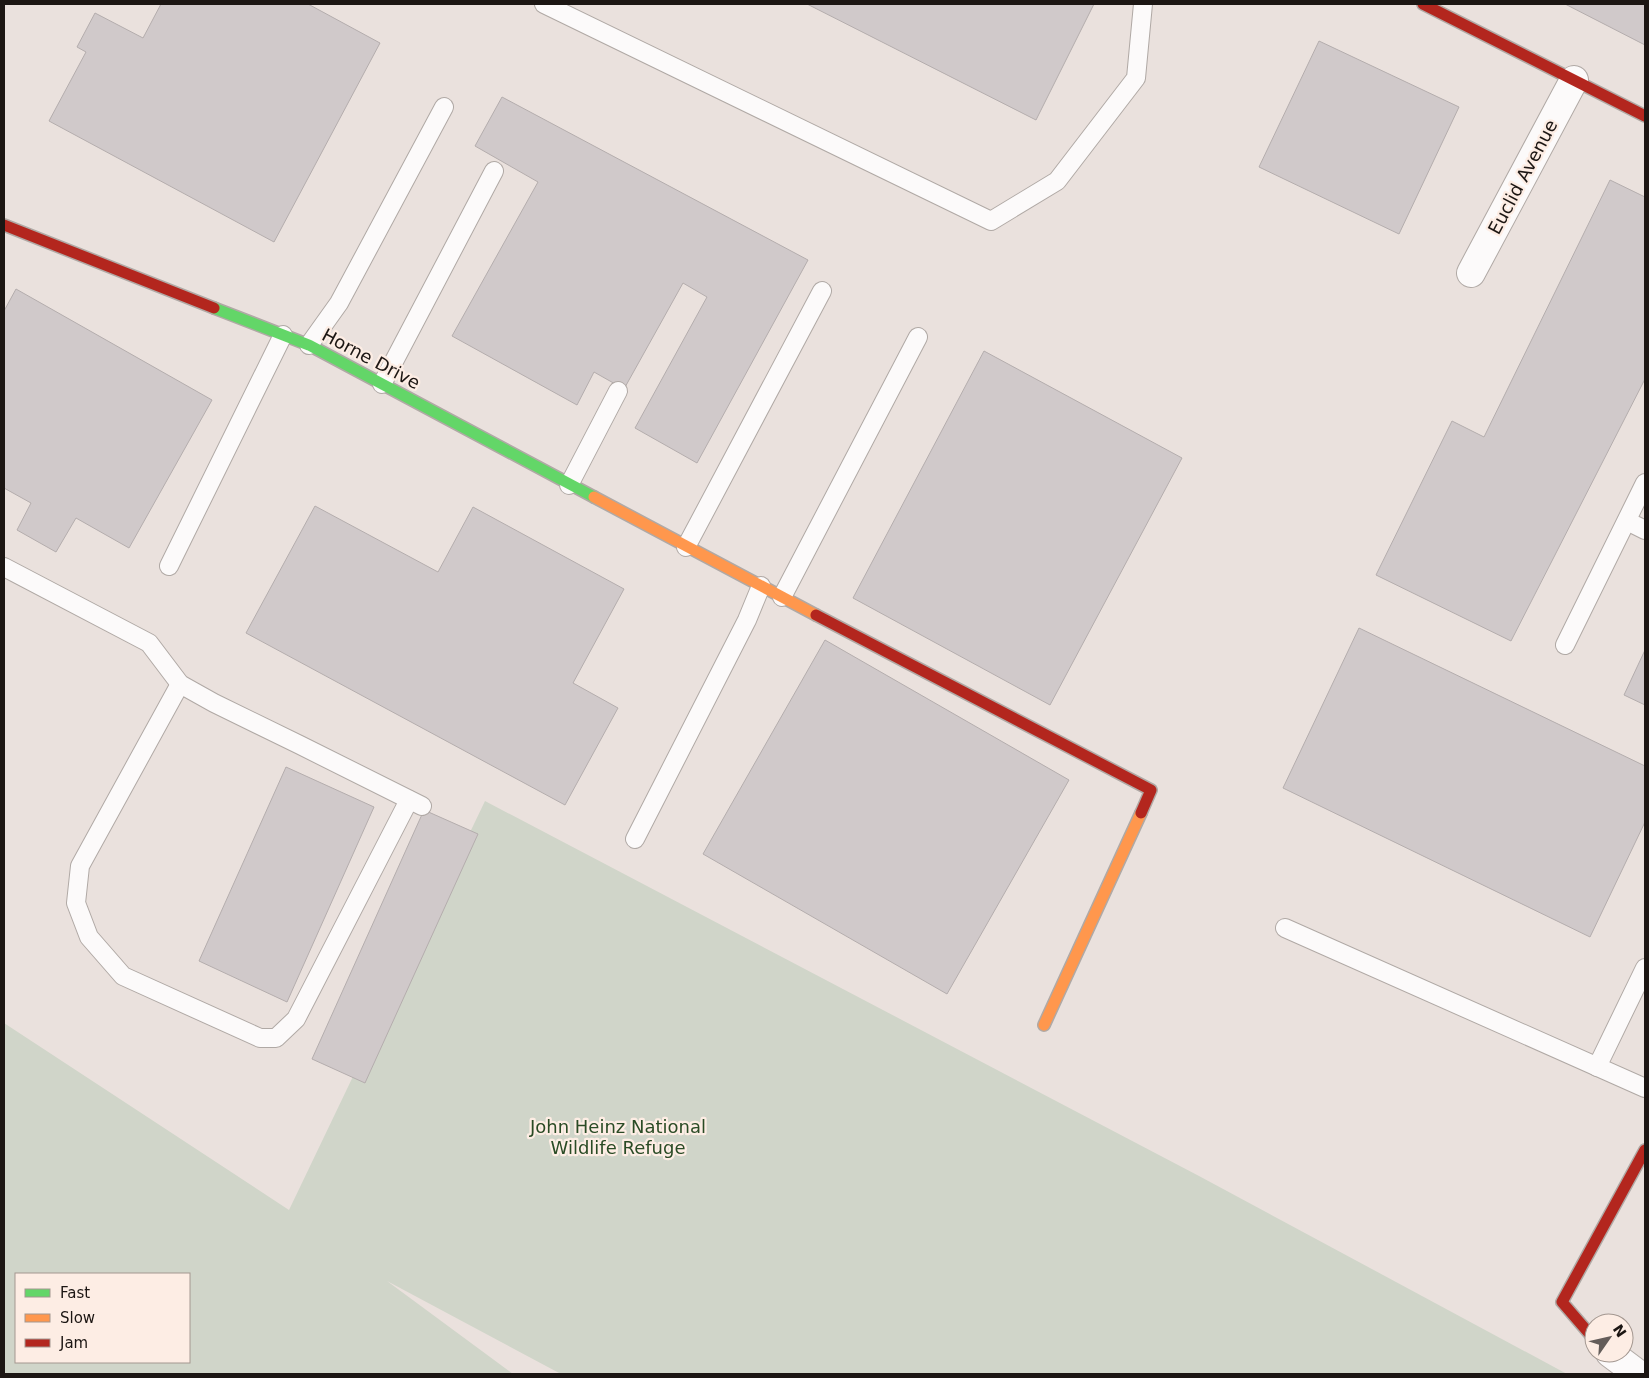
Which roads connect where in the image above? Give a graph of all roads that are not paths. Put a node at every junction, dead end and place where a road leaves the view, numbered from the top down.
1 (544, 4) edge
2 (1143, 4) edge
3 (1423, 4) edge
4 (1574, 80) junction
5 (444, 107) dead end
6 (1645, 116) edge
7 (494, 171) dead end
8 (4, 224) edge
9 (1471, 274) dead end
10 (822, 291) dead end
11 (283, 335) junction
12 (918, 337) dead end
13 (309, 345) junction
14 (382, 384) junction
15 (618, 391) dead end
16 (1645, 483) edge
17 (569, 485) junction
18 (1627, 521) junction
19 (1645, 530) edge
20 (686, 547) junction
21 (169, 566) dead end
22 (4, 567) edge
23 (761, 586) junction
24 (782, 597) junction
25 (1565, 644) dead end
26 (180, 684) junction
27 (635, 838) dead end
28 (1284, 928) dead end
29 (1645, 968) edge
30 (1044, 1025) dead end
31 (1598, 1067) junction
32 (1645, 1088) edge
33 (1645, 1150) edge
34 (1584, 1327) edge
35 (1623, 1363) edge
36 (1638, 1374) edge

1 - 2 lane
3 - 4 street
4 - 6 street
4 - 9 street, Euclid Avenue
5 - 13 lane
7 - 14 lane
8 - 11 street, Horne Drive
10 - 20 lane
11 - 13 street, Horne Drive
11 - 21 lane
12 - 24 lane
13 - 14 street, Horne Drive
14 - 17 street, Horne Drive
15 - 17 lane
16 - 18 lane
17 - 20 street, Horne Drive
18 - 19 lane
18 - 25 lane
20 - 23 street, Horne Drive
22 - 26 lane
23 - 24 street, Horne Drive
23 - 27 lane
24 - 30 street, Horne Drive
26 - 26 lane
28 - 31 lane
29 - 31 lane
31 - 32 lane
33 - 34 street
35 - 36 street

